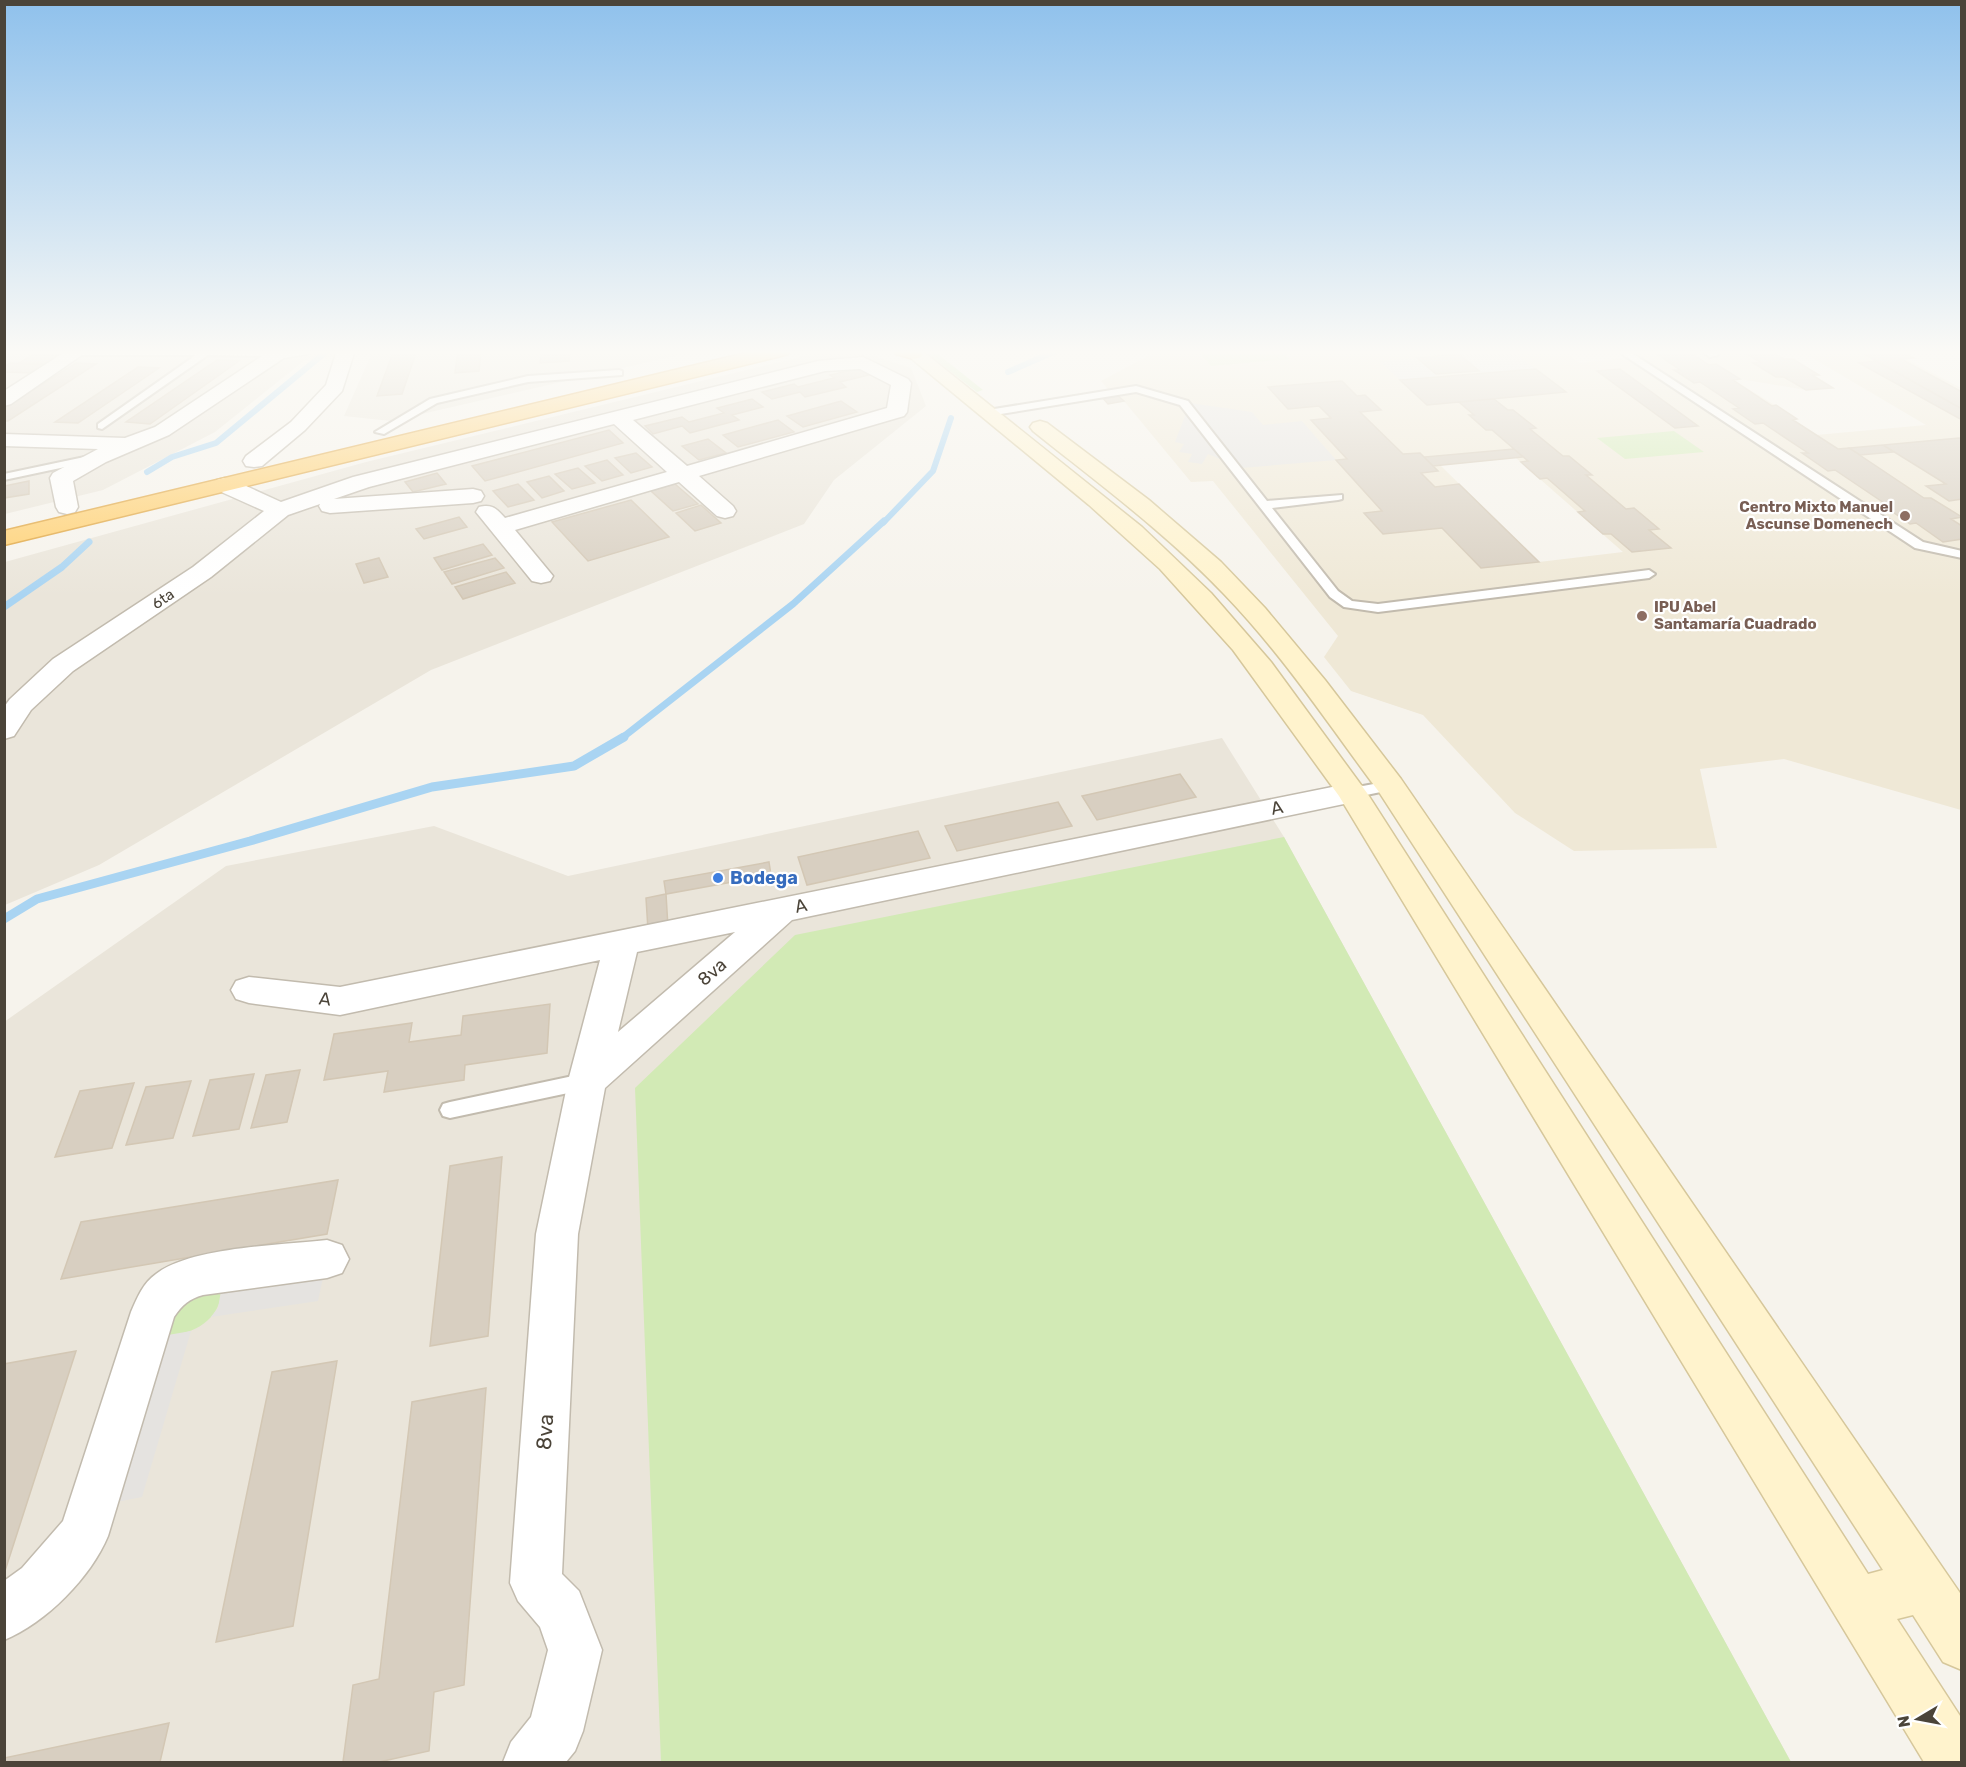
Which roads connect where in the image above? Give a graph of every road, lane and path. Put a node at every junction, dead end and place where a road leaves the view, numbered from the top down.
1 (159, 432) edge
2 (290, 432) edge
3 (378, 432) edge
4 (439, 432) edge
5 (563, 432) edge
6 (636, 432) edge
7 (826, 432) edge
8 (1026, 432) edge
9 (1034, 432) edge
10 (1207, 432) edge
11 (1747, 432) edge
12 (4, 440) edge
13 (133, 444) junction
14 (98, 458) junction
15 (254, 461) junction
16 (445, 463) junction
17 (683, 474) junction
18 (4, 477) edge
19 (225, 484) junction
20 (473, 496) junction
21 (1338, 497) dead end
22 (1264, 505) junction
23 (67, 507) junction
24 (280, 510) junction
25 (725, 511) dead end
26 (4, 521) edge
27 (499, 527) junction
28 (4, 538) edge
29 (1962, 555) edge
30 (1649, 574) dead end
31 (541, 576) dead end
32 (4, 730) edge
33 (1390, 786) junction
34 (1352, 793) junction
35 (782, 910) junction
36 (622, 943) junction
37 (249, 990) dead end
38 (587, 1082) junction
39 (450, 1110) dead end
40 (327, 1259) dead end
41 (1924, 1586) junction
42 (1856, 1603) junction
43 (4, 1614) edge
44 (1962, 1643) edge
45 (531, 1762) edge
46 (1956, 1762) edge

1 - 13 street
2 - 15 street
3 - 15 highway
4 - 19 highway
5 - 16 street
6 - 17 street
7 - 17 street
8 - 34 main road
9 - 33 main road
10 - 22 lane
11 - 29 lane
12 - 13 street
13 - 14 street
14 - 18 lane
14 - 23 street
15 - 23 highway
16 - 20 street
16 - 24 street
17 - 25 street
17 - 27 street
19 - 24 street
19 - 28 highway
20 - 24 street
20 - 27 street
21 - 22 lane
22 - 30 lane
23 - 26 highway
24 - 32 street, 6ta
27 - 31 street
33 - 34 lane
33 - 41 main road
34 - 35 street, A
34 - 42 main road
35 - 36 street, A
35 - 38 street, 8va
36 - 37 street, A
36 - 38 street, 8va
38 - 39 lane
38 - 45 street, 8va
40 - 43 street
41 - 42 main road
41 - 44 main road
42 - 46 main road

